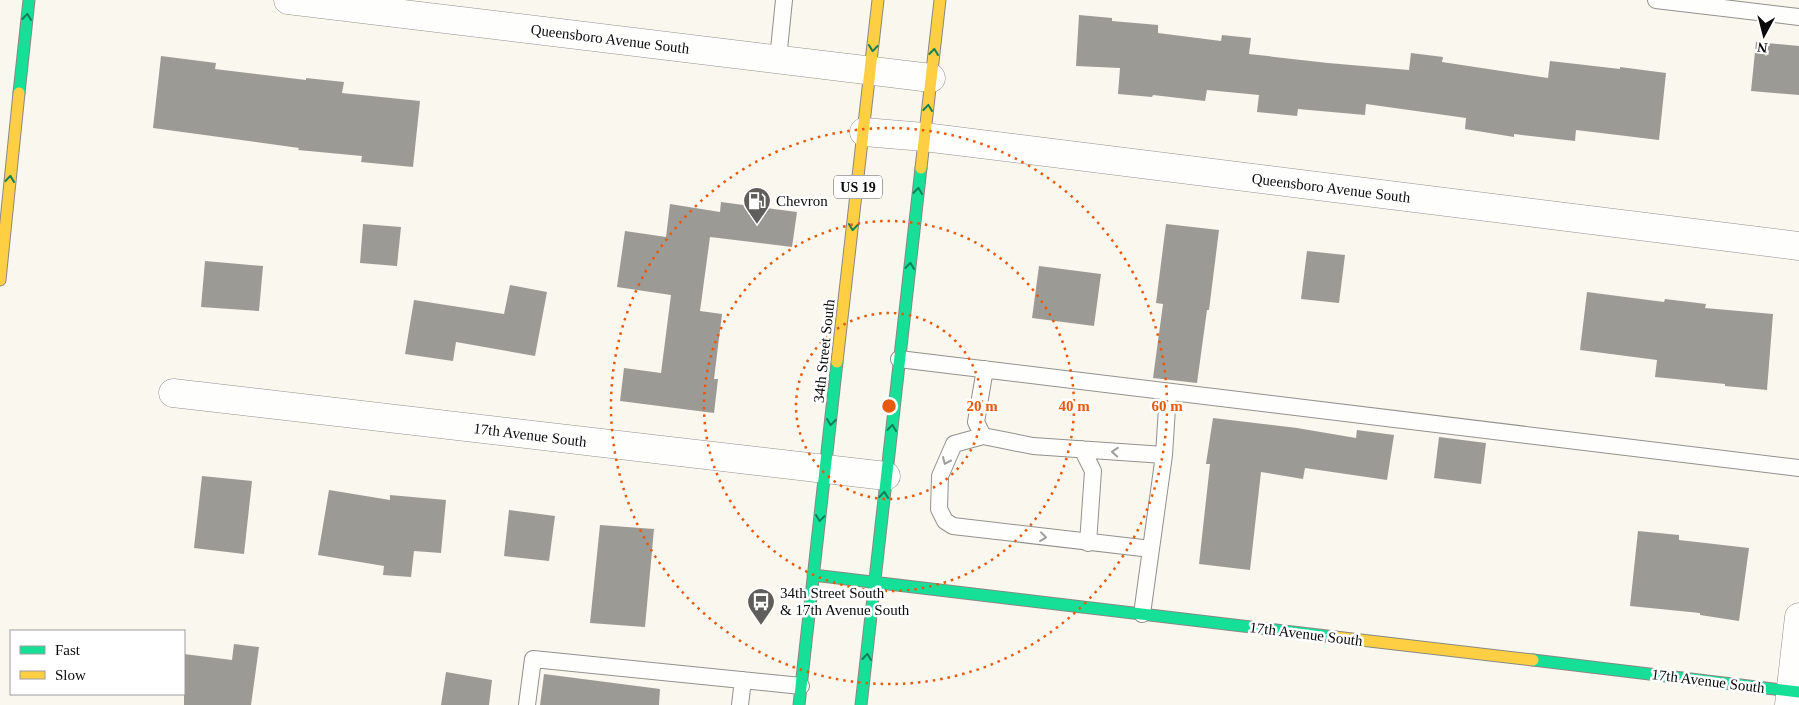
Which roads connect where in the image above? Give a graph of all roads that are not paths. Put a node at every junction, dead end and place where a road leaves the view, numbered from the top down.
1 (28, 0) edge
2 (288, 0) edge
3 (784, 0) edge
4 (878, 0) edge
5 (940, 0) edge
6 (1656, 0) edge
7 (1799, 17) edge
8 (778, 59) junction
9 (870, 70) junction
10 (931, 78) junction
11 (864, 132) junction
12 (924, 137) junction
13 (1799, 246) edge
14 (0, 280) edge
15 (899, 359) junction
16 (986, 369) junction
17 (1168, 392) junction
18 (173, 393) dead end
19 (983, 436) junction
20 (1082, 449) junction
21 (1164, 455) junction
22 (1799, 468) edge
23 (826, 470) junction
24 (886, 476) junction
25 (1088, 543) junction
26 (1151, 550) junction
27 (813, 575) junction
28 (874, 583) junction
29 (1142, 614) junction
30 (1799, 617) edge
31 (744, 680) junction
32 (801, 686) junction
33 (1793, 696) edge
34 (527, 705) edge
35 (740, 705) edge
36 (799, 705) edge
37 (861, 705) edge

14 -> 1 main road
2 - 8 street, Queensboro Avenue South
3 - 8 lane
4 -> 9 main road, 34th Street South / US 19
10 -> 5 main road
6 - 7 lane
8 - 9 street, Queensboro Avenue South
9 - 10 street, Queensboro Avenue South
9 - 11 main road, 34th Street South / US 19
12 -> 10 main road
11 - 12 street, Queensboro Avenue South
11 -> 23 main road, 34th Street South / US 19
12 - 13 street, Queensboro Avenue South
15 -> 12 main road
15 - 16 lane
24 -> 15 main road
16 - 17 lane
16 - 19 lane
17 - 21 lane
17 - 22 lane
18 - 23 street, 17th Avenue South
19 - 20 lane
19 -> 25 lane
21 -> 20 lane
20 - 25 lane
21 - 26 lane
23 - 24 street, 17th Avenue South
23 -> 27 main road, 34th Street South / US 19
28 -> 24 main road
25 - 26 lane
26 - 29 lane
27 - 28 main road, 17th Avenue South
27 - 32 main road, 34th Street South / US 19
28 - 29 main road, 17th Avenue South
37 -> 28 main road
29 - 33 main road, 17th Avenue South
30 - 33 street
31 - 32 lane
31 - 34 lane
31 - 35 lane
32 - 36 main road, 34th Street South / US 19

